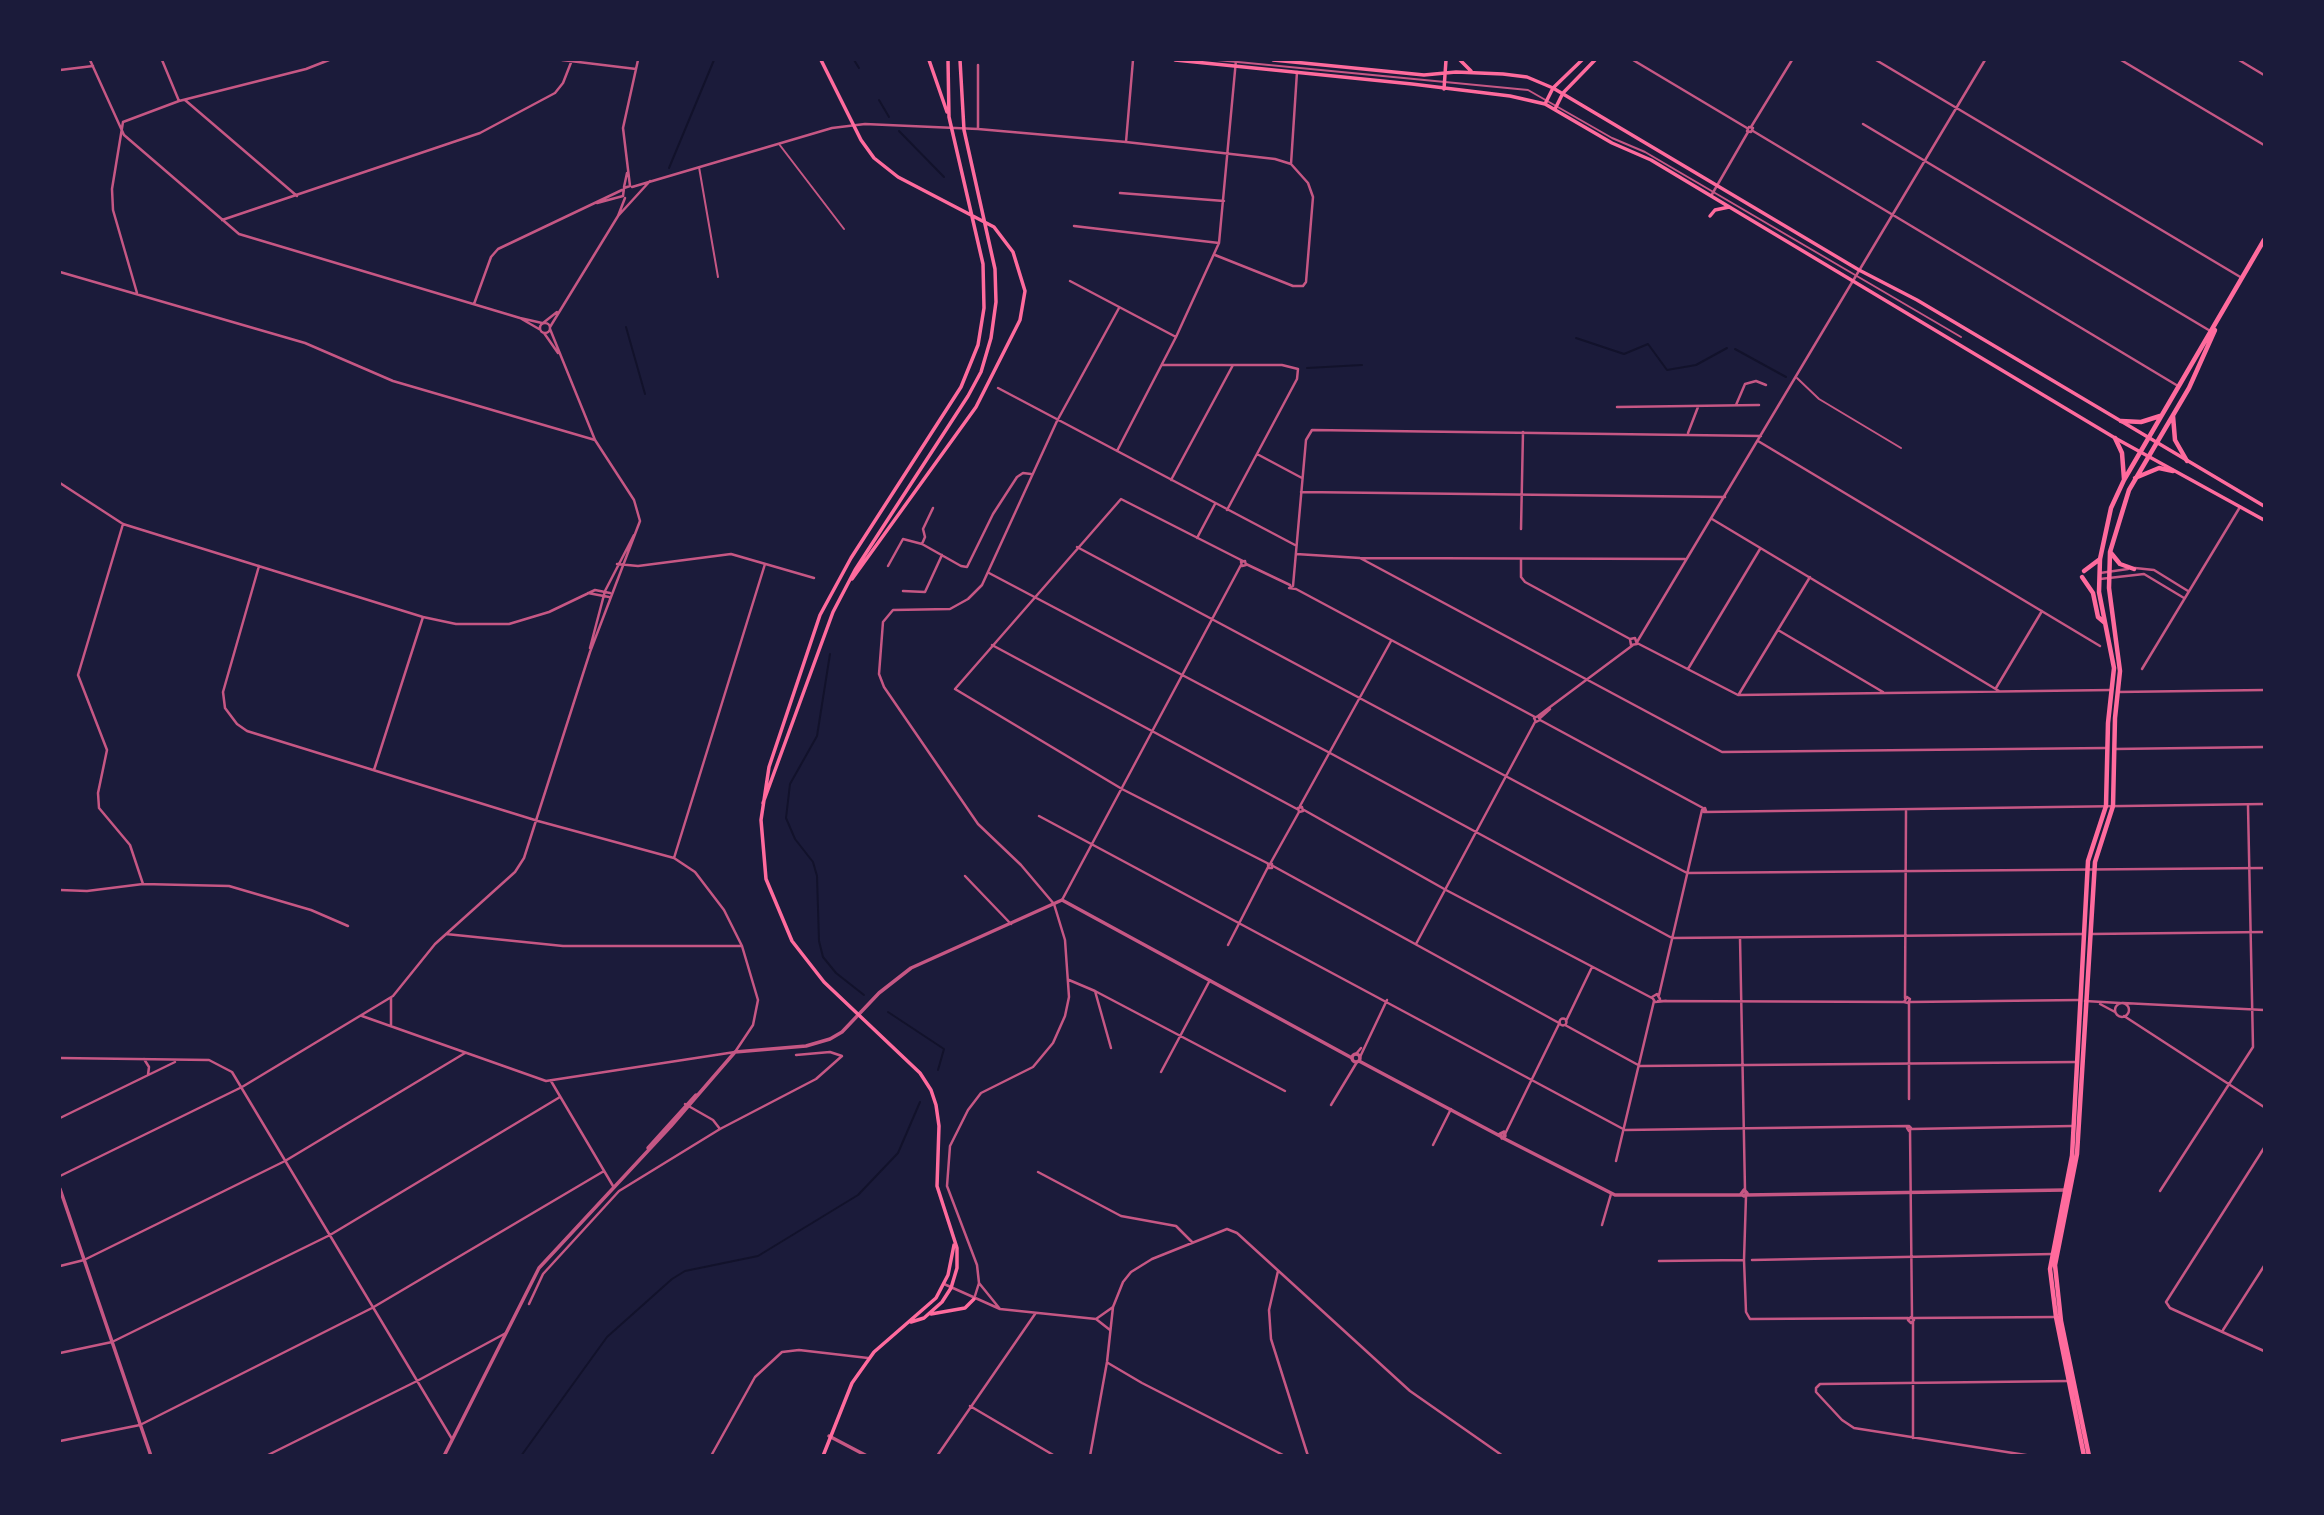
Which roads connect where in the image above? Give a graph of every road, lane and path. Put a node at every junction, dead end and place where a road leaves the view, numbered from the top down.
1 (90, 60) edge
2 (162, 60) edge
3 (329, 60) edge
4 (562, 60) edge
5 (639, 60) edge
6 (821, 60) edge
7 (929, 60) edge
8 (948, 60) edge
9 (960, 60) edge
10 (1133, 60) edge
11 (1175, 60) edge
12 (1217, 60) edge
13 (1273, 60) edge
14 (1446, 60) edge
15 (1460, 60) edge
16 (1582, 60) edge
17 (1595, 60) edge
18 (1633, 60) edge
19 (1792, 60) edge
20 (1876, 60) edge
21 (1985, 60) edge
22 (2121, 60) edge
23 (2239, 60) edge
24 (572, 61) edge
25 (1235, 62) edge
26 (978, 65) dead end
27 (93, 66) junction
28 (636, 69) junction
29 (60, 70) edge
30 (1297, 72) junction
31 (1444, 72) junction
32 (1473, 72) junction
33 (2264, 75) edge
34 (1444, 82) junction
35 (1553, 88) junction
36 (1444, 89) junction
37 (1563, 93) junction
38 (184, 100) junction
39 (179, 101) junction
40 (1546, 102) junction
41 (1556, 107) junction
42 (1958, 108) junction
43 (949, 117) junction
44 (1863, 124) dead end
45 (951, 129) junction
46 (978, 129) junction
47 (121, 130) junction
48 (964, 130) junction
49 (1750, 130) junction
50 (1126, 142) junction
51 (779, 143) junction
52 (2264, 145) edge
53 (1228, 154) junction
54 (1924, 162) junction
55 (1291, 164) junction
56 (699, 166) junction
57 (627, 173) junction
58 (650, 181) junction
59 (1716, 185) junction
60 (631, 186) junction
61 (623, 189) junction
62 (1120, 193) dead end
63 (1713, 193) junction
64 (635, 195) junction
65 (297, 196) junction
66 (624, 197) junction
67 (631, 199) junction
68 (1224, 201) junction
69 (597, 202) junction
70 (1731, 207) junction
71 (1893, 214) junction
72 (618, 216) junction
73 (1710, 216) dead end
74 (221, 220) junction
75 (1074, 226) dead end
76 (844, 229) dead end
77 (2264, 240) edge
78 (1219, 243) junction
79 (1215, 255) junction
80 (1859, 270) junction
81 (60, 272) edge
82 (718, 276) dead end
83 (1856, 278) junction
84 (2242, 278) junction
85 (1070, 281) dead end
86 (138, 295) junction
87 (474, 304) junction
88 (1119, 308) junction
89 (558, 312) junction
90 (2222, 313) junction
91 (520, 318) junction
92 (542, 323) junction
93 (539, 328) junction
94 (550, 328) junction
95 (2211, 332) junction
96 (544, 333) junction
97 (1176, 337) junction
98 (1961, 337) dead end
99 (558, 353) junction
100 (1162, 365) junction
101 (1233, 365) junction
102 (1797, 378) junction
103 (1766, 385) dead end
104 (2178, 387) junction
105 (998, 388) dead end
106 (1736, 405) junction
107 (1759, 405) dead end
108 (1617, 407) dead end
109 (1698, 407) junction
110 (2173, 415) junction
111 (2160, 416) junction
112 (1057, 421) junction
113 (2121, 421) junction
114 (1523, 432) junction
115 (1688, 433) junction
116 (1762, 436) junction
117 (2115, 438) junction
118 (2147, 438) junction
119 (595, 440) junction
120 (1758, 440) junction
121 (2155, 443) junction
122 (1901, 448) dead end
123 (1116, 451) junction
124 (2139, 452) junction
125 (1257, 454) junction
126 (2148, 456) junction
127 (2188, 461) junction
128 (2173, 471) junction
129 (1031, 474) junction
130 (1302, 478) junction
131 (2135, 478) junction
132 (1171, 480) junction
133 (2124, 480) junction
134 (60, 483) edge
135 (1301, 492) junction
136 (1522, 495) junction
137 (1725, 497) junction
138 (1215, 504) junction
139 (2241, 506) junction
140 (2264, 506) edge
141 (933, 508) dead end
142 (1227, 510) junction
143 (1712, 519) junction
144 (2264, 520) edge
145 (123, 524) junction
146 (1521, 529) dead end
147 (637, 532) junction
148 (1197, 539) junction
149 (922, 544) junction
150 (1297, 546) junction
151 (1077, 547) junction
152 (1761, 547) junction
153 (2110, 552) junction
154 (1296, 554) junction
155 (942, 555) junction
156 (1360, 558) junction
157 (1521, 558) junction
158 (1685, 559) junction
159 (2100, 559) junction
160 (617, 564) junction
161 (765, 564) junction
162 (1243, 564) junction
163 (259, 566) junction
164 (622, 566) junction
165 (888, 566) dead end
166 (2134, 569) junction
167 (2099, 572) junction
168 (989, 573) junction
169 (2108, 576) junction
170 (814, 578) dead end
171 (1810, 578) junction
172 (2099, 579) junction
173 (848, 582) junction
174 (1291, 587) junction
175 (903, 591) dead end
176 (2188, 591) junction
177 (604, 593) junction
178 (610, 595) junction
179 (1035, 595) junction
180 (2184, 598) junction
181 (2042, 611) junction
182 (423, 617) junction
183 (1214, 619) junction
184 (2105, 624) junction
185 (1778, 629) junction
186 (1630, 640) junction
187 (1391, 641) junction
188 (1636, 642) junction
189 (992, 645) junction
190 (2100, 646) dead end
191 (590, 652) junction
192 (1622, 652) junction
193 (1688, 669) junction
194 (2142, 669) dead end
195 (1183, 676) junction
196 (1586, 680) junction
197 (1997, 689) junction
198 (2264, 690) edge
199 (2115, 691) junction
200 (1884, 692) junction
201 (1738, 695) junction
202 (1361, 697) junction
203 (1538, 719) junction
204 (1152, 733) junction
205 (2264, 747) edge
206 (2108, 748) junction
207 (2114, 748) junction
208 (1330, 753) junction
209 (374, 770) junction
210 (1506, 776) junction
211 (1122, 789) junction
212 (762, 804) junction
213 (2248, 804) junction
214 (2264, 804) edge
215 (2106, 806) junction
216 (2113, 806) junction
217 (1301, 809) junction
218 (1905, 809) junction
219 (1704, 810) junction
220 (1039, 816) dead end
221 (538, 821) junction
222 (1476, 831) junction
223 (1092, 845) junction
224 (674, 858) junction
225 (1270, 866) junction
226 (2249, 868) junction
227 (2264, 868) edge
228 (2087, 870) junction
229 (2094, 870) junction
230 (1906, 872) junction
231 (1687, 873) junction
232 (965, 876) dead end
233 (143, 884) junction
234 (60, 890) edge
235 (1446, 890) junction
236 (1062, 900) junction
237 (1054, 904) junction
238 (1239, 923) junction
239 (1011, 924) junction
240 (348, 926) dead end
241 (2264, 932) edge
242 (2249, 933) junction
243 (446, 934) junction
244 (2084, 934) junction
245 (2091, 934) junction
246 (1907, 936) junction
247 (1672, 938) junction
248 (1740, 938) junction
249 (1416, 944) junction
250 (1227, 945) dead end
251 (742, 946) junction
252 (1592, 967) junction
253 (1069, 980) junction
254 (1210, 980) junction
255 (1095, 991) junction
256 (391, 998) junction
257 (1656, 998) junction
258 (1387, 1000) junction
259 (1907, 1000) junction
260 (2079, 1000) junction
261 (2086, 1001) junction
262 (1741, 1002) junction
263 (2121, 1003) junction
264 (2100, 1004) junction
265 (2136, 1004) junction
266 (2128, 1007) junction
267 (2252, 1009) junction
268 (2264, 1010) edge
269 (2115, 1012) junction
270 (362, 1016) junction
271 (2124, 1016) junction
272 (1563, 1022) junction
273 (391, 1025) junction
274 (1181, 1036) junction
275 (1111, 1048) dead end
276 (735, 1052) junction
277 (465, 1053) junction
278 (796, 1055) dead end
279 (60, 1058) edge
280 (142, 1058) junction
281 (1356, 1058) junction
282 (178, 1060) junction
283 (2077, 1062) junction
284 (1908, 1064) junction
285 (1742, 1065) junction
286 (1640, 1066) junction
287 (1161, 1072) dead end
288 (148, 1075) junction
289 (1533, 1079) junction
290 (551, 1081) junction
291 (2231, 1085) junction
292 (242, 1087) junction
293 (1285, 1091) dead end
294 (560, 1097) junction
295 (1909, 1099) dead end
296 (1331, 1105) dead end
297 (687, 1106) junction
298 (2264, 1107) edge
299 (1451, 1109) junction
300 (60, 1118) edge
301 (2076, 1126) junction
302 (720, 1129) junction
303 (1909, 1129) junction
304 (1625, 1130) junction
305 (1743, 1130) junction
306 (1503, 1135) junction
307 (1433, 1145) dead end
308 (2264, 1148) edge
309 (285, 1161) junction
310 (1616, 1161) dead end
311 (604, 1171) junction
312 (1038, 1172) dead end
313 (60, 1176) edge
314 (614, 1186) junction
315 (60, 1189) edge
316 (2068, 1190) junction
317 (2160, 1191) dead end
318 (1910, 1192) junction
319 (1744, 1193) junction
320 (1611, 1194) junction
321 (1602, 1225) dead end
322 (330, 1235) junction
323 (1192, 1242) junction
324 (954, 1245) junction
325 (2054, 1254) junction
326 (1911, 1255) junction
327 (84, 1260) junction
328 (1744, 1260) junction
329 (1752, 1260) dead end
330 (1659, 1261) dead end
331 (60, 1266) edge
332 (2264, 1266) edge
333 (1278, 1271) junction
334 (979, 1283) junction
335 (944, 1284) junction
336 (951, 1288) junction
337 (974, 1299) junction
338 (529, 1304) dead end
339 (1114, 1307) junction
340 (372, 1308) junction
341 (1000, 1310) junction
342 (930, 1314) junction
343 (1035, 1314) junction
344 (2058, 1317) junction
345 (1096, 1319) junction
346 (1911, 1320) junction
347 (911, 1322) junction
348 (2223, 1330) junction
349 (1111, 1331) junction
350 (506, 1333) junction
351 (112, 1342) junction
352 (2264, 1351) edge
353 (60, 1353) edge
354 (869, 1358) junction
355 (1107, 1362) junction
356 (417, 1381) junction
357 (2071, 1381) junction
358 (1912, 1384) junction
359 (970, 1405) junction
360 (140, 1425) junction
361 (829, 1436) junction
362 (1913, 1438) junction
363 (452, 1439) junction
364 (60, 1441) edge
365 (151, 1455) edge
366 (266, 1455) edge
367 (444, 1455) edge
368 (711, 1455) edge
369 (823, 1455) edge
370 (867, 1455) edge
371 (937, 1455) edge
372 (1055, 1455) edge
373 (1090, 1455) edge
374 (1285, 1455) edge
375 (1308, 1455) edge
376 (1503, 1455) edge
377 (2032, 1455) edge
378 (2084, 1455) edge
379 (2089, 1455) edge

1 - 27 street
2 - 39 street
3 - 38 street
4 - 24 street
5 - 28 street
6 - 173 main road
7 - 43 main road
8 - 43 main road
9 - 48 main road
10 - 50 street
11 - 25 main road
12 - 25 lane
13 - 31 main road
14 - 31 main road
15 - 32 main road
16 - 35 main road
17 - 37 main road
18 - 49 street
19 - 49 street
20 - 42 street
21 - 42 street
22 - 52 street
23 - 33 street
24 - 28 street
24 - 65 street
25 - 30 main road
25 - 34 lane
25 - 53 street
26 - 46 street
27 - 29 street
27 - 47 street
28 - 57 street
30 - 36 main road
30 - 55 street
31 - 32 main road
31 - 34 main road
32 - 35 main road
34 - 36 main road
34 - 40 lane
35 - 37 main road
35 - 40 main road
36 - 40 main road
37 - 41 main road
37 - 59 main road
38 - 39 street
38 - 65 street
39 - 47 street
40 - 41 main road
41 - 63 main road
41 - 63 lane
42 - 54 street
42 - 84 street
43 - 45 main road
44 - 54 street
45 - 48 street
45 - 51 street
45 - 212 main road
46 - 48 street
46 - 50 street
47 - 74 street
47 - 86 street
48 - 173 main road
49 - 59 street
49 - 71 street
50 - 53 street
51 - 56 street
51 - 76 lane
53 - 55 street
53 - 68 street
54 - 71 street
54 - 95 street
55 - 79 street
56 - 58 street
56 - 82 lane
57 - 60 street
57 - 61 street
58 - 60 street
58 - 64 street
59 - 63 street
59 - 80 main road
60 - 61 street
60 - 64 street
61 - 66 street
61 - 69 street
62 - 68 street
63 - 70 main road
63 - 83 lane
64 - 67 street
65 - 74 street
66 - 67 street
66 - 69 street
66 - 72 street
67 - 72 street
68 - 78 street
69 - 87 street
70 - 73 main road
70 - 83 main road
71 - 80 street
71 - 104 street
72 - 89 street
74 - 87 street
75 - 78 street
77 - 84 main road
78 - 79 street
79 - 97 street
80 - 83 street
80 - 113 main road
81 - 86 street
83 - 98 lane
83 - 102 street
83 - 117 main road
84 - 90 main road
85 - 88 street
86 - 119 street
87 - 91 street
88 - 97 street
88 - 112 street
89 - 92 street
89 - 94 street
90 - 95 main road
90 - 110 main road
91 - 92 street
91 - 93 street
92 - 93 street
92 - 94 street
93 - 96 street
94 - 96 street
94 - 99 street
95 - 104 main road
96 - 99 street
97 - 100 street
99 - 119 street
100 - 101 street
100 - 123 street
101 - 125 street
101 - 132 street
102 - 116 street
102 - 122 lane
103 - 106 street
104 - 111 main road
105 - 112 street
106 - 107 street
106 - 109 street
108 - 109 street
109 - 115 street
110 - 121 main road
110 - 127 main road
111 - 113 main road
111 - 118 main road
112 - 123 street
112 - 129 street
113 - 118 main road
114 - 115 street
114 - 130 street
114 - 136 street
115 - 116 street
116 - 120 street
117 - 124 main road
117 - 133 main road
118 - 121 main road
118 - 124 main road
119 - 147 street
120 - 137 street
120 - 181 street
121 - 126 main road
121 - 127 main road
123 - 132 street
124 - 126 main road
124 - 133 main road
125 - 130 street
125 - 142 street
126 - 128 main road
126 - 131 main road
127 - 140 main road
128 - 131 main road
128 - 139 main road
129 - 155 street
129 - 168 street
130 - 135 street
131 - 153 main road
132 - 138 street
133 - 159 main road
134 - 145 street
135 - 136 street
135 - 150 street
136 - 137 street
136 - 146 street
137 - 143 street
138 - 142 street
138 - 148 street
139 - 144 main road
139 - 176 street
141 - 149 street
142 - 150 street
143 - 152 street
143 - 158 street
145 - 163 street
145 - 233 street
147 - 160 street
147 - 164 street
148 - 151 street
148 - 162 street
149 - 155 street
149 - 165 street
150 - 154 street
151 - 179 street
151 - 183 street
152 - 171 street
152 - 193 street
153 - 166 main road
153 - 169 main road
154 - 156 street
154 - 174 street
155 - 175 street
156 - 157 street
156 - 196 street
157 - 158 street
157 - 186 street
158 - 188 street
159 - 167 main road
159 - 184 main road
160 - 164 street
160 - 177 street
161 - 164 street
161 - 170 street
161 - 224 street
162 - 174 street
162 - 183 street
163 - 182 street
163 - 209 street
164 - 178 street
166 - 169 street
166 - 176 street
167 - 169 street
167 - 172 main road
168 - 179 street
168 - 237 street
169 - 172 street
169 - 180 street
169 - 199 main road
171 - 185 street
171 - 197 street
172 - 184 main road
173 - 212 main road
174 - 187 street
176 - 180 street
177 - 178 street
177 - 182 street
177 - 191 street
178 - 191 street
179 - 189 street
179 - 195 street
180 - 194 street
181 - 190 street
181 - 197 street
182 - 209 street
183 - 195 street
183 - 202 street
184 - 199 main road
185 - 200 street
185 - 201 street
186 - 188 street
186 - 188 street
186 - 192 street
187 - 202 street
187 - 203 street
188 - 192 street
188 - 193 street
189 - 204 street
189 - 211 street
191 - 221 street
192 - 196 street
193 - 201 street
195 - 204 street
195 - 208 street
196 - 203 street
196 - 206 street
197 - 199 street
197 - 200 street
198 - 199 street
199 - 206 main road
199 - 207 main road
200 - 201 street
202 - 208 street
202 - 210 street
203 - 210 street
203 - 219 street
204 - 211 street
204 - 217 street
205 - 207 street
206 - 215 main road
207 - 216 main road
208 - 217 street
208 - 222 street
209 - 221 street
210 - 222 street
210 - 231 street
211 - 223 street
211 - 225 street
212 - 324 main road
213 - 214 street
213 - 216 street
213 - 226 street
215 - 216 street
215 - 218 street
215 - 228 main road
216 - 229 main road
217 - 225 street
217 - 235 street
218 - 219 street
218 - 230 street
219 - 231 street
220 - 223 street
221 - 224 street
221 - 243 street
222 - 235 street
222 - 247 street
223 - 236 street
223 - 238 street
224 - 251 street
225 - 238 street
225 - 249 street
226 - 227 street
226 - 229 street
226 - 242 street
228 - 229 street
228 - 230 street
228 - 244 main road
229 - 245 main road
230 - 231 street
230 - 246 street
231 - 247 street
232 - 239 street
233 - 234 street
233 - 240 street
235 - 249 street
235 - 252 street
236 - 237 street
236 - 254 street
237 - 239 street
237 - 253 street
238 - 250 street
238 - 258 street
239 - 276 street
241 - 242 street
242 - 245 street
242 - 267 street
243 - 251 street
243 - 256 street
244 - 246 street
244 - 260 main road
245 - 261 main road
246 - 248 street
246 - 259 street
247 - 248 street
247 - 257 street
248 - 262 street
249 - 272 street
251 - 276 street
252 - 257 street
252 - 272 street
253 - 255 street
253 - 334 street
254 - 274 street
254 - 281 street
255 - 274 street
255 - 275 street
256 - 270 street
256 - 273 street
257 - 262 street
257 - 286 street
258 - 281 street
258 - 289 street
259 - 260 street
259 - 262 street
259 - 284 street
260 - 261 street
260 - 283 main road
261 - 264 street
261 - 301 main road
262 - 285 street
263 - 264 street
263 - 265 street
263 - 266 street
263 - 269 street
264 - 269 street
265 - 266 street
265 - 267 street
266 - 271 street
267 - 268 street
267 - 291 street
269 - 271 street
270 - 273 street
270 - 292 street
271 - 291 street
272 - 286 street
272 - 289 street
273 - 277 street
274 - 287 street
274 - 293 street
276 - 290 street
276 - 297 street
277 - 290 street
277 - 309 street
278 - 302 street
279 - 280 street
280 - 282 street
280 - 288 street
281 - 296 street
281 - 299 street
282 - 288 street
282 - 292 street
283 - 284 street
283 - 301 main road
284 - 285 street
284 - 295 street
285 - 286 street
285 - 305 street
286 - 304 street
288 - 300 street
289 - 304 street
289 - 306 street
290 - 294 street
291 - 298 street
291 - 317 street
292 - 309 street
292 - 313 street
294 - 311 street
294 - 322 street
297 - 302 street
297 - 314 street
299 - 306 street
299 - 307 street
301 - 303 street
301 - 316 main road
302 - 338 street
303 - 305 street
303 - 318 street
304 - 305 street
304 - 310 street
305 - 319 street
306 - 320 street
308 - 348 street
309 - 322 street
309 - 327 street
311 - 314 street
311 - 340 street
312 - 323 street
314 - 350 street
315 - 327 street
316 - 318 street
316 - 325 main road
318 - 319 street
318 - 326 street
319 - 320 street
319 - 328 street
320 - 321 street
322 - 340 street
322 - 351 street
323 - 333 street
323 - 339 street
324 - 335 main road
324 - 336 main road
325 - 326 street
325 - 344 main road
326 - 329 street
326 - 346 street
327 - 331 street
327 - 351 street
328 - 330 street
328 - 346 street
332 - 348 street
333 - 375 street
333 - 376 street
334 - 337 street
334 - 341 street
335 - 336 street
335 - 347 main road
336 - 337 street
336 - 342 main road
337 - 341 street
337 - 342 main road
339 - 345 street
339 - 349 street
340 - 356 street
340 - 360 street
341 - 343 street
342 - 347 main road
343 - 345 street
343 - 359 street
344 - 346 street
344 - 357 main road
345 - 349 street
346 - 358 street
347 - 354 main road
348 - 352 street
349 - 355 street
350 - 356 street
350 - 363 street
351 - 353 street
351 - 360 street
354 - 361 main road
354 - 368 street
355 - 373 street
355 - 374 street
356 - 363 street
356 - 366 street
357 - 358 street
357 - 378 main road
357 - 379 main road
358 - 362 street
358 - 362 street
359 - 371 street
359 - 372 street
360 - 364 street
360 - 365 street
361 - 369 main road
361 - 370 street
362 - 377 street
363 - 367 street

